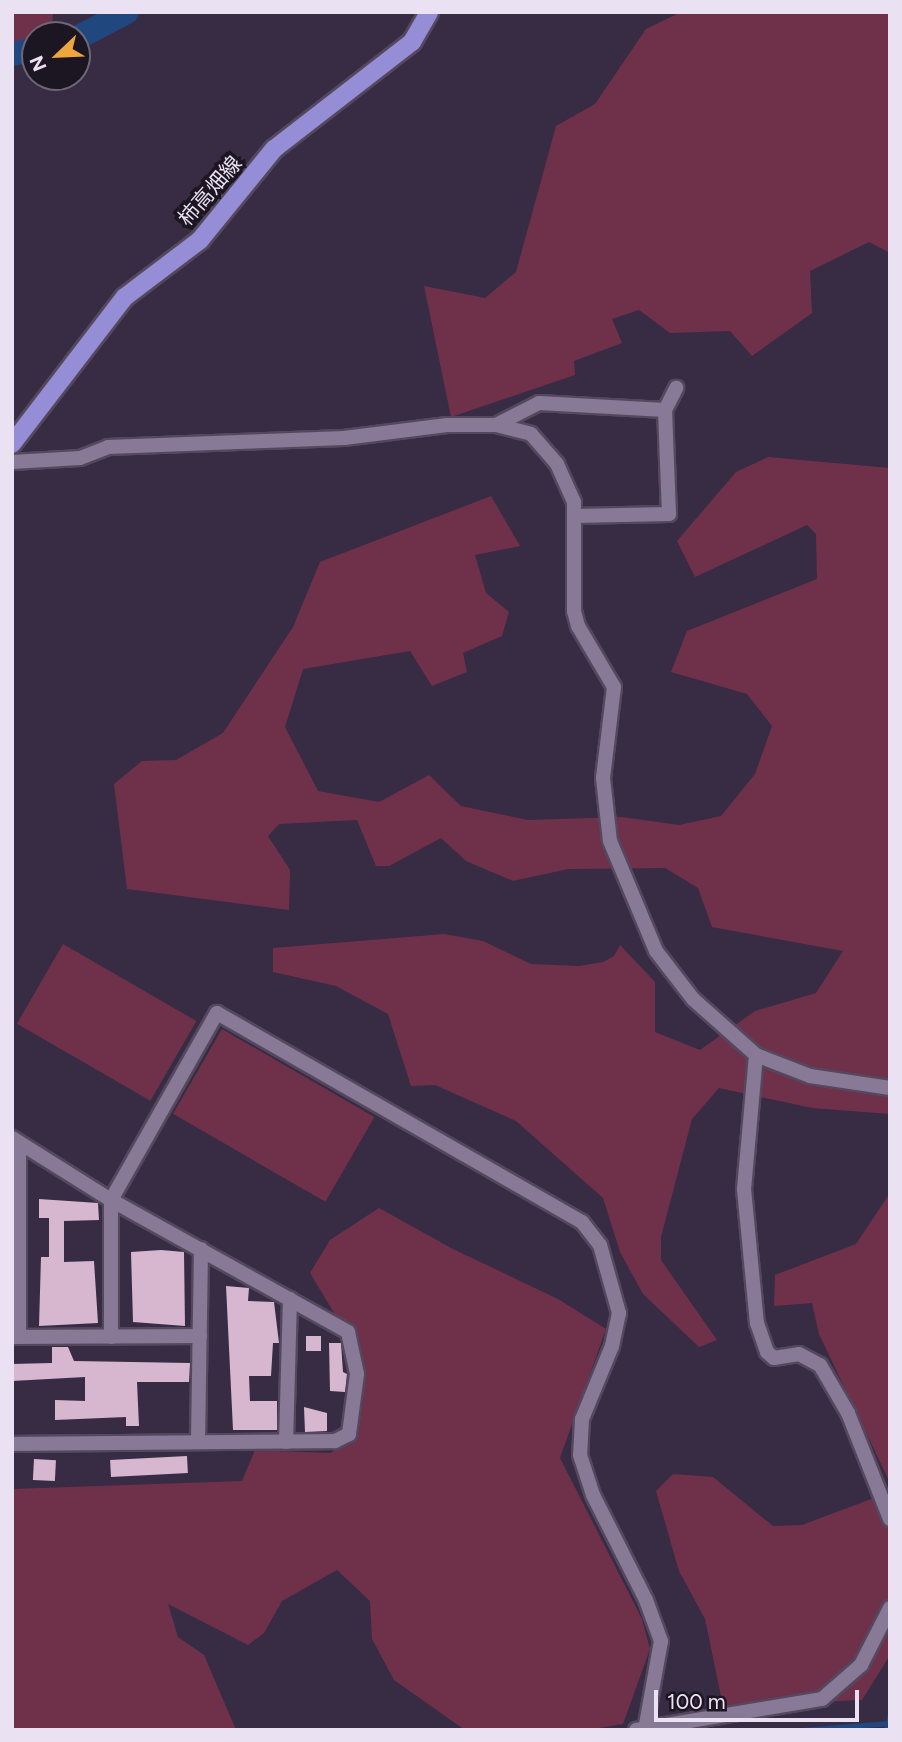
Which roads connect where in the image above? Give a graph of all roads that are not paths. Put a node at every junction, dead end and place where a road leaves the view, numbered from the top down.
1 (429, 12) edge
2 (676, 388) dead end
3 (664, 410) junction
4 (496, 425) junction
5 (12, 444) edge
6 (12, 462) edge
7 (575, 516) junction
8 (756, 1055) junction
9 (890, 1088) edge
10 (16, 1140) edge
11 (111, 1200) junction
12 (201, 1249) junction
13 (289, 1299) junction
14 (111, 1336) junction
15 (200, 1336) junction
16 (16, 1337) edge
17 (198, 1441) junction
18 (286, 1441) junction
19 (12, 1444) edge
20 (890, 1518) edge
21 (890, 1608) edge
22 (642, 1729) edge

1 - 5 main road, 柿高畑線
2 - 3 street
3 - 4 street
3 - 7 street
4 - 6 street
4 - 7 street
7 - 8 street
8 - 9 street
8 - 20 street
10 - 11 street
10 - 16 street
11 - 12 street
11 - 14 street
11 - 22 street
12 - 13 street
12 - 15 street
13 - 18 street
13 - 18 street
14 - 15 street
14 - 16 street
15 - 17 street
17 - 18 street
17 - 19 street
21 - 22 street

